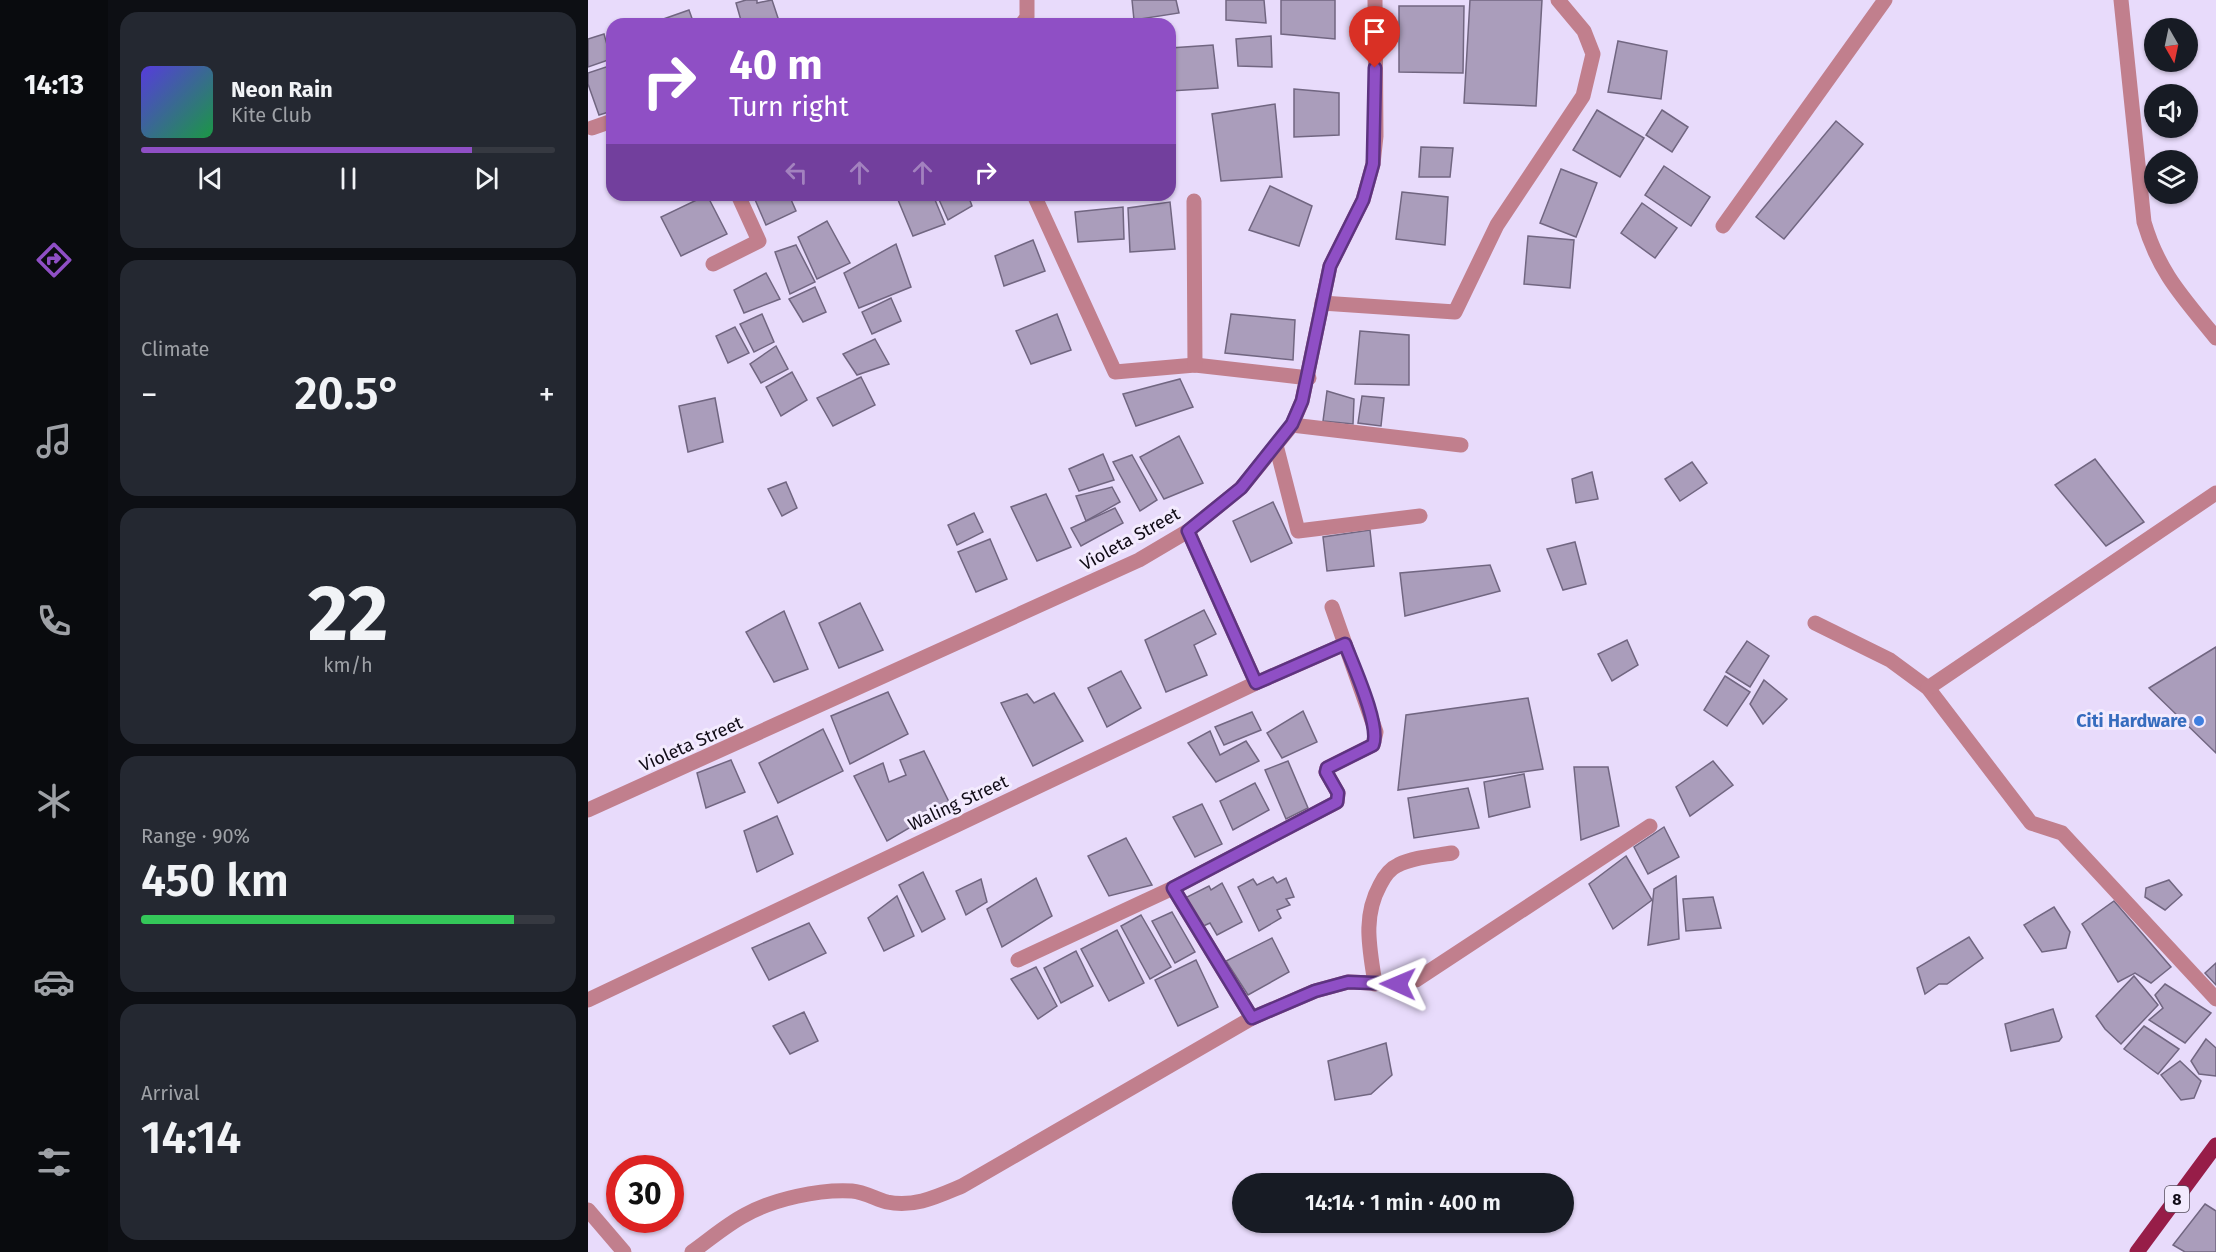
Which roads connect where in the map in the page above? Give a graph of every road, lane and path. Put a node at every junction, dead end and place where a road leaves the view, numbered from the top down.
1 (1027, 0) edge
2 (1375, 0) edge
3 (1558, 0) edge
4 (1885, 0) edge
5 (2121, 0) edge
6 (1026, 18) edge
7 (606, 123) edge
8 (592, 128) dead end
9 (741, 201) edge
10 (1037, 201) edge
11 (1194, 201) dead end
12 (1723, 226) dead end
13 (712, 264) dead end
14 (1322, 303) junction
15 (2216, 338) edge
16 (1194, 365) junction
17 (1309, 378) junction
18 (1292, 424) junction
19 (1461, 445) dead end
20 (1276, 446) junction
21 (2216, 493) edge
22 (1420, 516) dead end
23 (1188, 531) junction
24 (1332, 607) dead end
25 (1815, 623) dead end
26 (1345, 644) junction
27 (1256, 683) junction
28 (1928, 688) junction
29 (588, 810) edge
30 (1650, 826) dead end
31 (1452, 853) dead end
32 (1173, 888) junction
33 (1018, 960) dead end
34 (1375, 984) junction
35 (2216, 999) edge
36 (588, 1000) edge
37 (1252, 1018) junction
38 (2216, 1145) edge
39 (588, 1210) edge
40 (624, 1252) edge
41 (692, 1252) edge
42 (2137, 1252) edge

1 - 6 street
2 - 14 street, Violeta Street
3 - 14 street
4 - 12 street
5 - 15 street
7 - 8 street
9 - 13 street
10 - 16 street
11 - 16 street
14 - 17 street, Violeta Street
16 - 17 street
17 - 18 street, Violeta Street
18 - 19 street
18 - 20 street, Violeta Street
20 - 22 street
20 - 23 street, Violeta Street
21 - 28 street
23 - 27 street
23 - 29 street, Violeta Street
24 - 26 street
25 - 28 street
26 - 27 street, Waling Street
26 - 32 street
27 - 36 street, Waling Street
28 - 35 street
30 - 34 street
31 - 34 street
32 - 33 street
32 - 37 street
34 - 37 street
37 - 41 street
38 - 42 main road, 8
39 - 40 street

